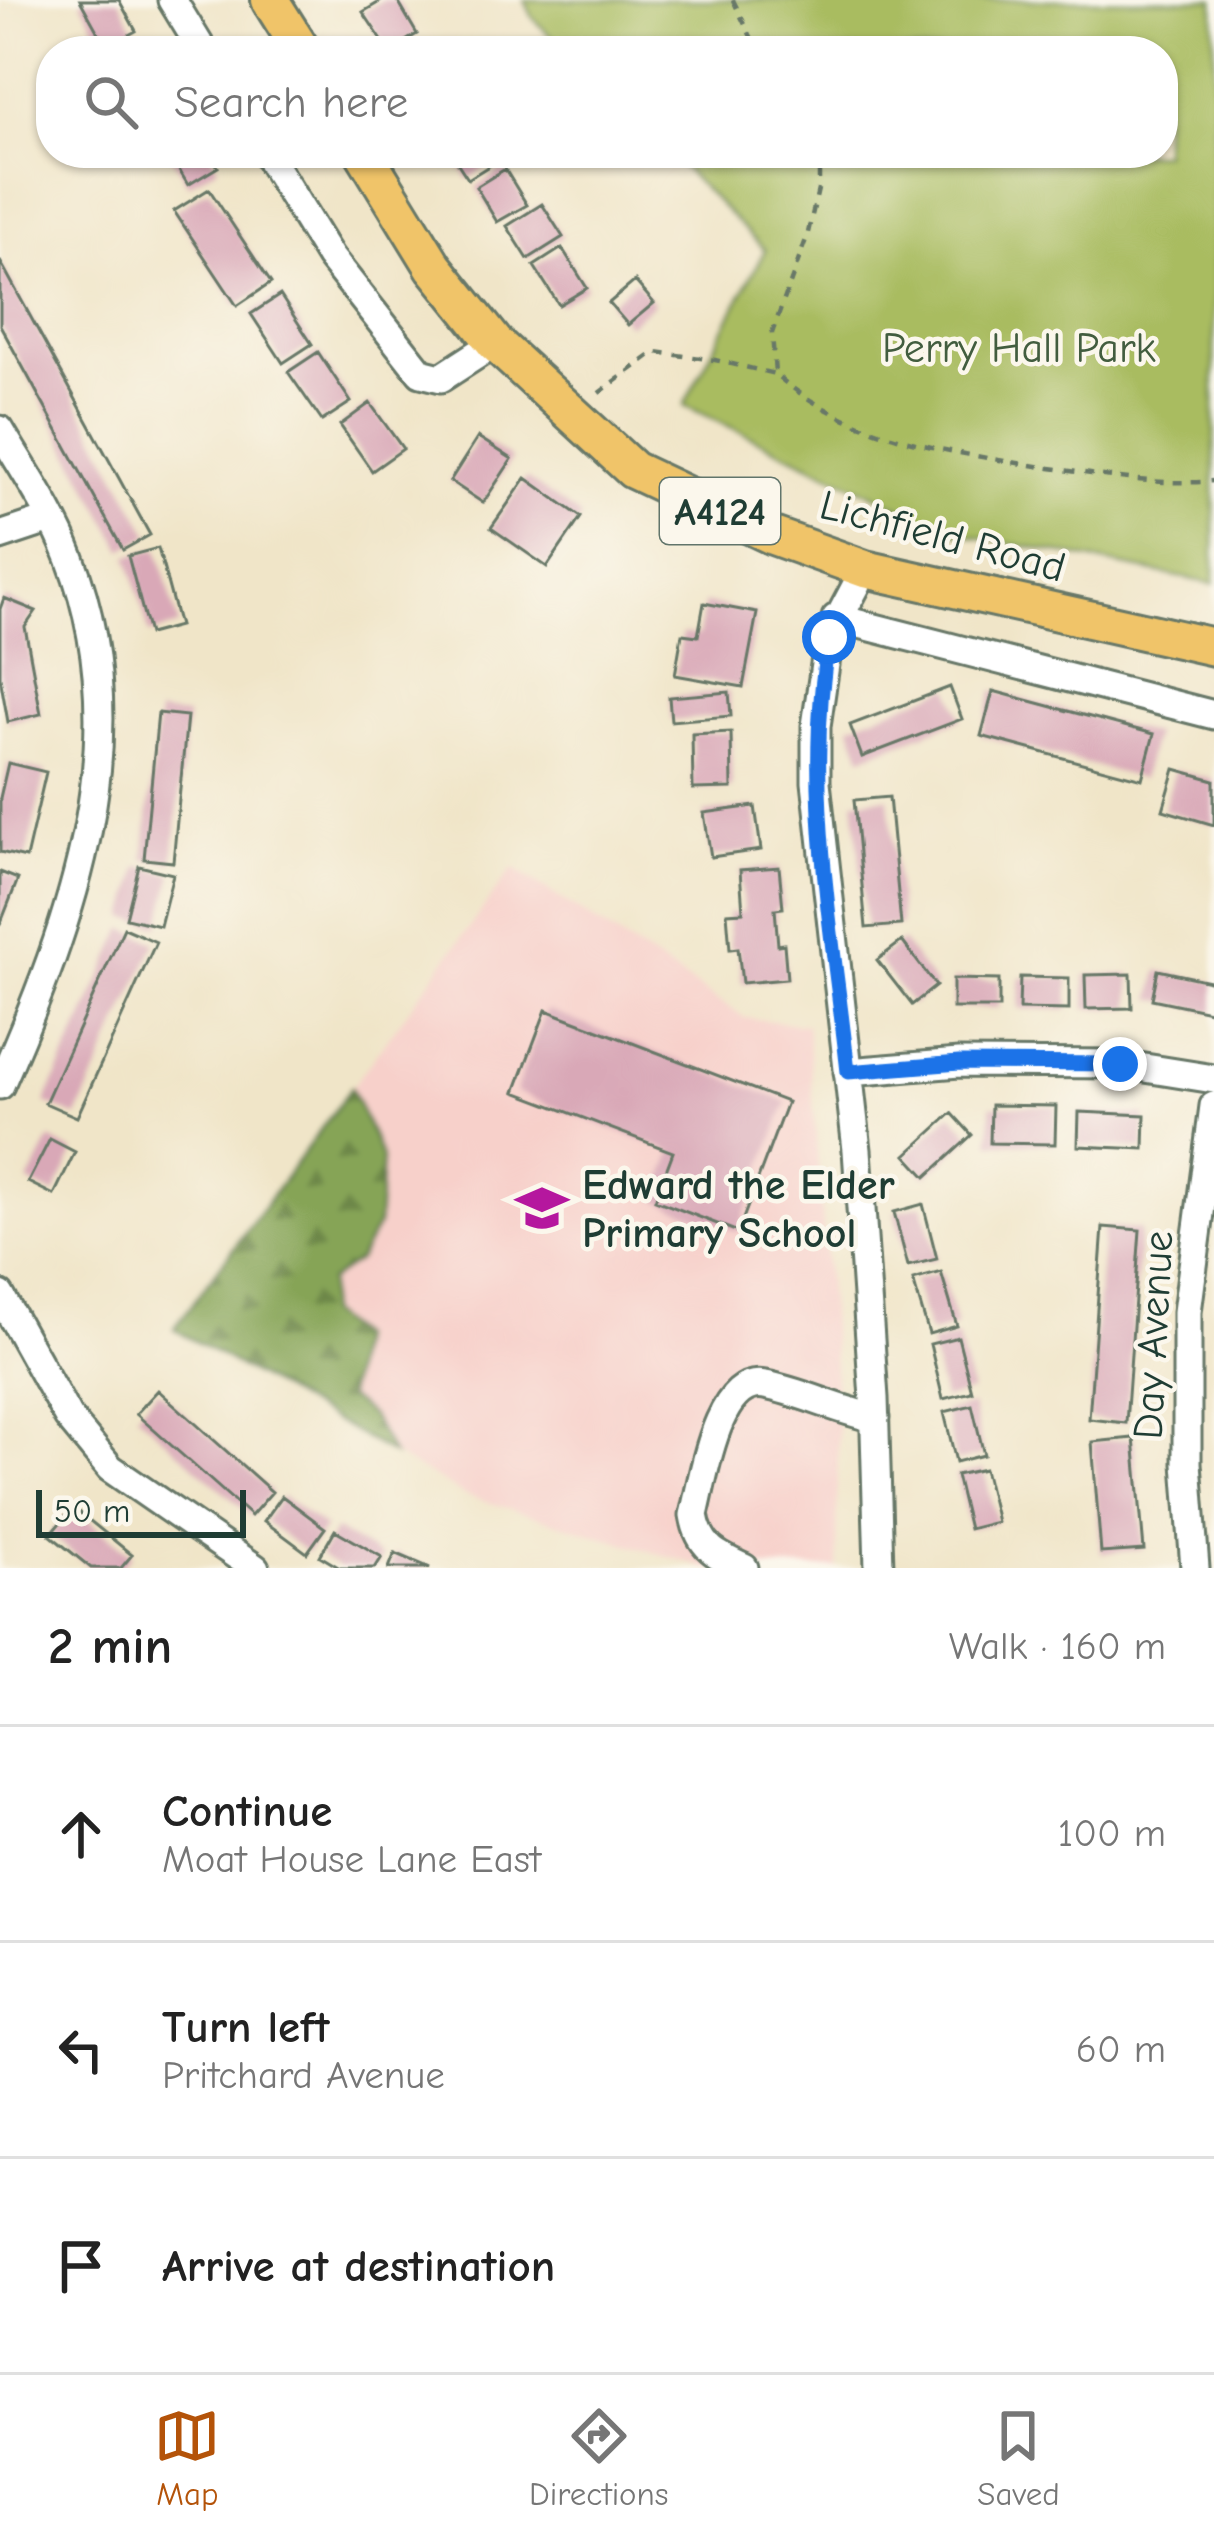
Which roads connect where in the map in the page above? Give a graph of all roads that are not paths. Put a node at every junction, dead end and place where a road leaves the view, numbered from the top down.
1 (172, 0) edge
2 (270, 0) edge
3 (194, 36) edge
4 (293, 36) edge
5 (275, 168) edge
6 (373, 168) edge
7 (495, 343) junction
8 (0, 430) edge
9 (51, 519) junction
10 (0, 536) edge
11 (865, 569) junction
12 (836, 618) junction
13 (1214, 647) edge
14 (1214, 715) edge
15 (848, 1072) junction
16 (1214, 1079) edge
17 (0, 1085) edge
18 (1214, 1106) edge
19 (0, 1294) edge
20 (874, 1418) junction
21 (255, 1568) edge
22 (743, 1568) edge
23 (879, 1568) edge
24 (1195, 1568) edge

1 - 3 street
2 - 4 main road
5 - 7 street
6 - 7 main road, Lichfield Road / A4124
7 - 11 main road, Lichfield Road / A4124
8 - 9 street
9 - 10 street
9 - 17 street
11 - 12 street
11 - 13 main road, Lichfield Road / A4124
12 - 14 street
12 - 15 street
15 - 16 street
15 - 20 street
18 - 24 street, Day Avenue
19 - 21 street
20 - 22 street
20 - 23 street

